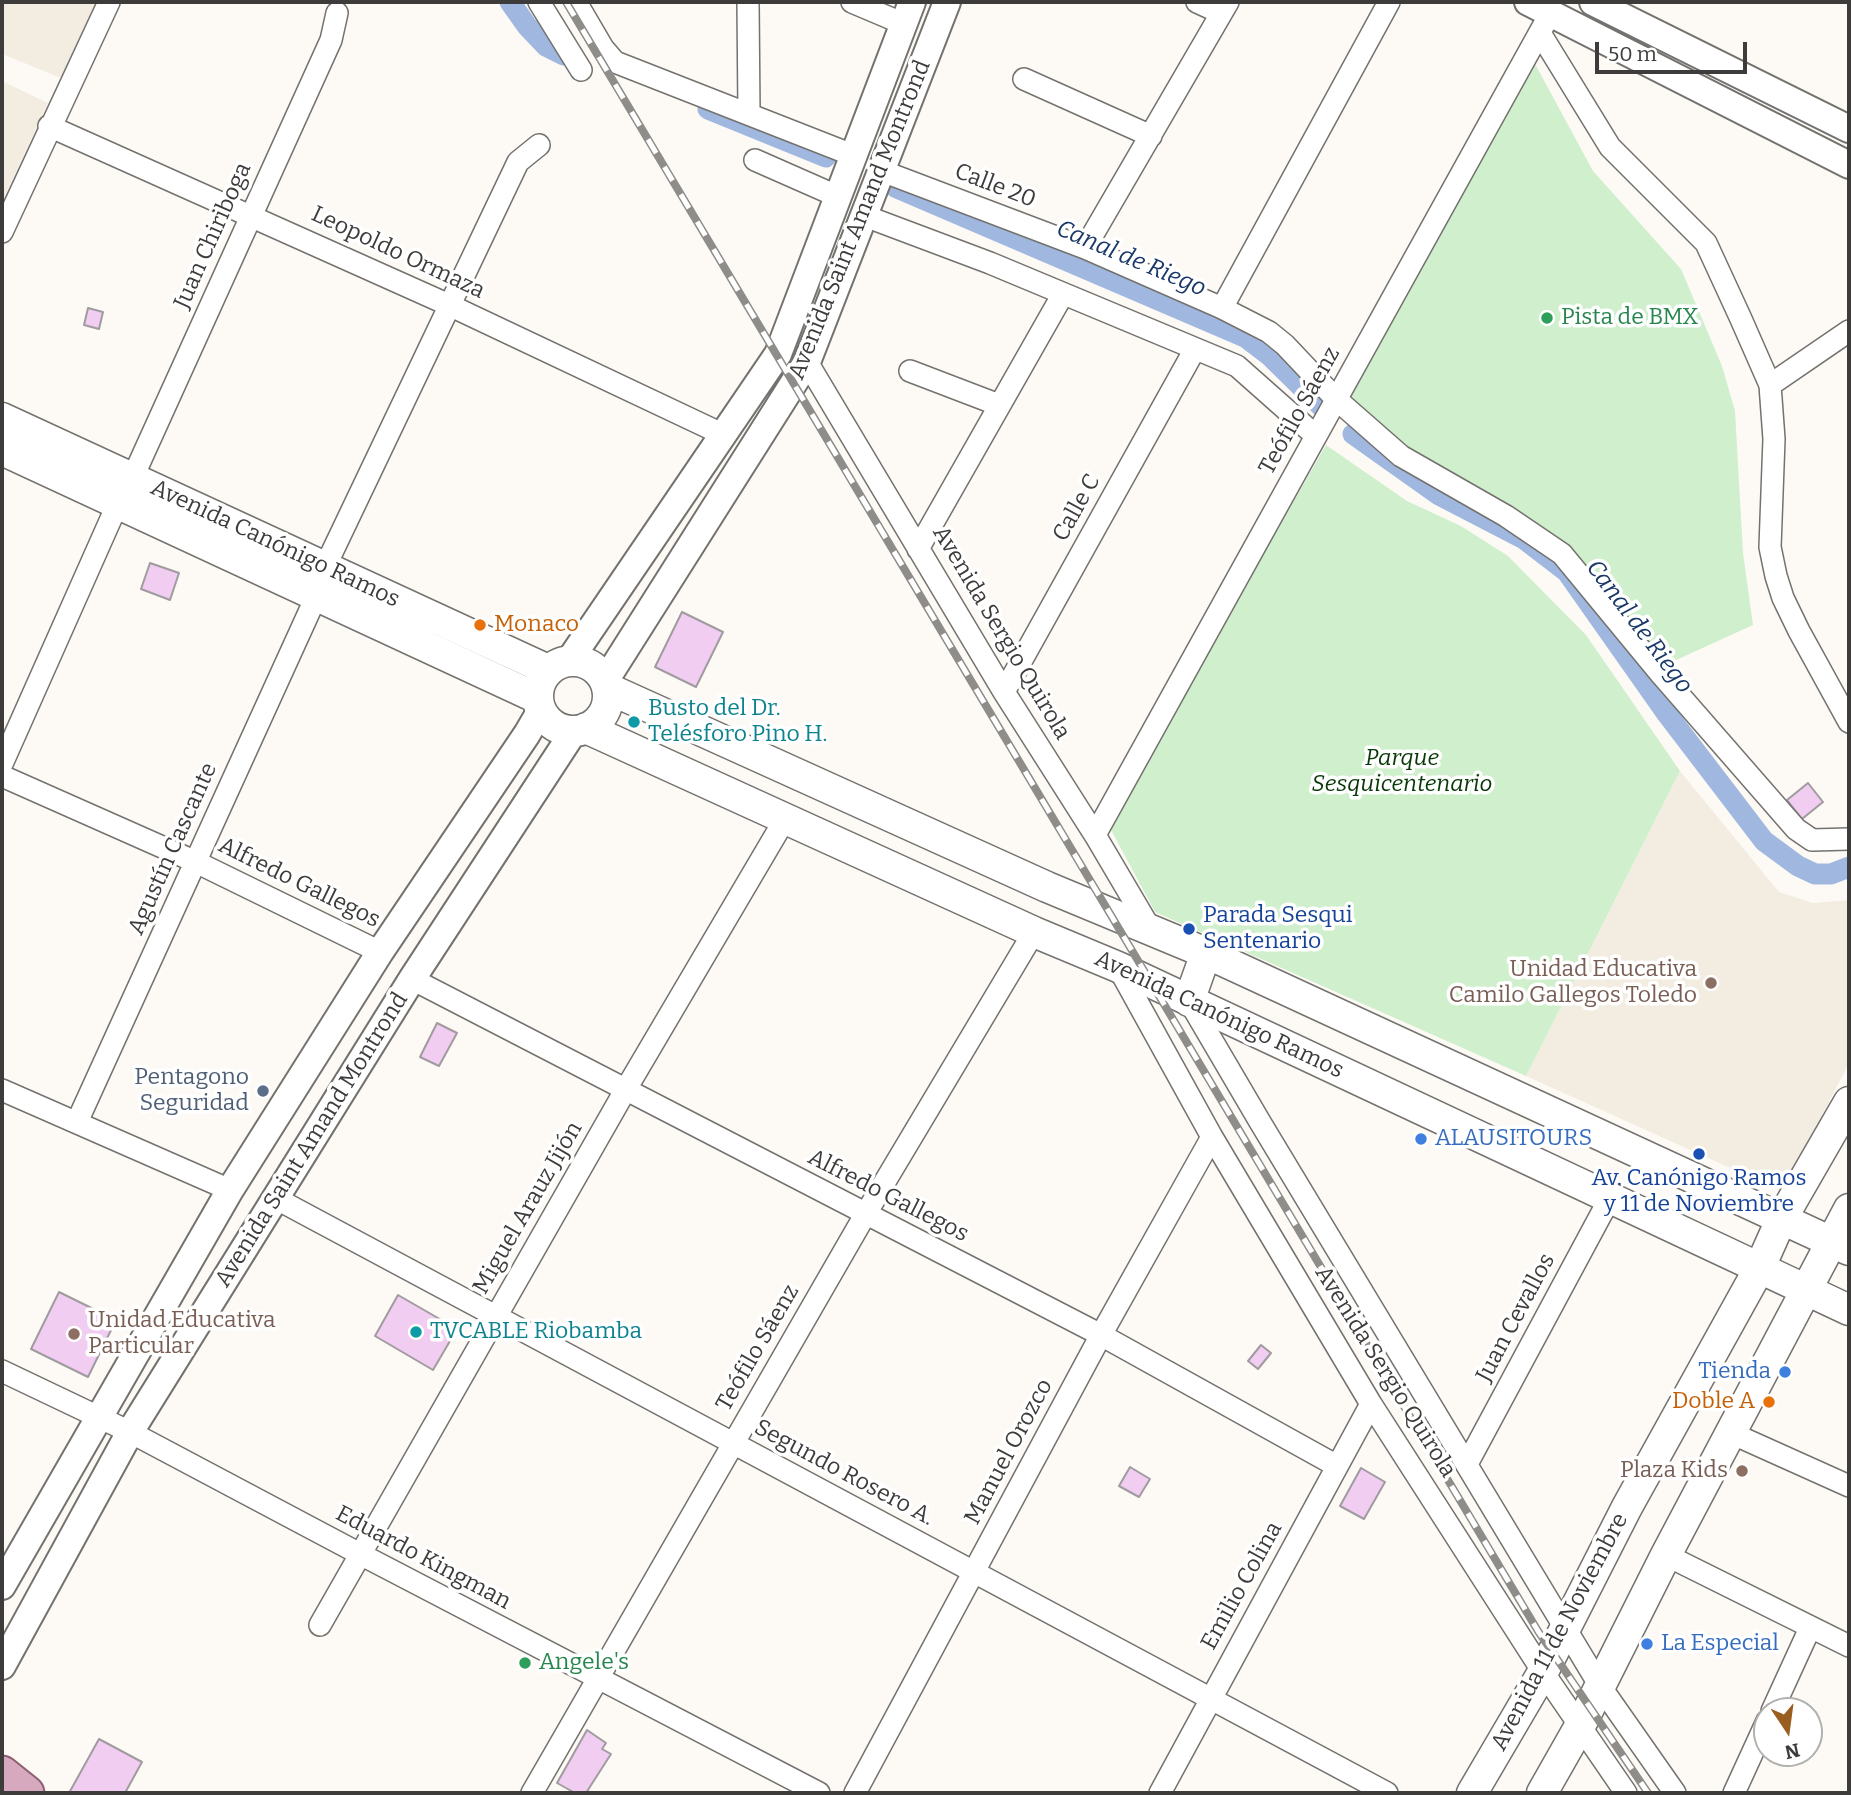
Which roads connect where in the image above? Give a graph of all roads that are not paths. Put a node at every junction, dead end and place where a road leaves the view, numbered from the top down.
1 (109, 2) edge
2 (539, 2) edge
3 (576, 2) edge
4 (748, 2) edge
5 (852, 2) edge
6 (947, 2) edge
7 (1197, 2) edge
8 (1389, 2) edge
9 (1593, 2) edge
10 (1225, 7) edge
11 (1627, 8) edge
12 (337, 13) dead end
13 (908, 13) edge
14 (1540, 16) edge
15 (581, 71) dead end
16 (1024, 79) dead end
17 (749, 114) junction
18 (50, 127) junction
19 (1849, 130) edge
20 (1151, 136) junction
21 (539, 145) dead end
22 (855, 156) junction
23 (755, 160) dead end
24 (1849, 165) edge
25 (882, 171) junction
26 (839, 197) junction
27 (251, 215) junction
28 (864, 216) junction
29 (2, 232) edge
30 (1085, 248) junction
31 (1063, 294) junction
32 (449, 305) junction
33 (1222, 308) junction
34 (1849, 331) edge
35 (1195, 349) junction
36 (807, 362) junction
37 (910, 371) dead end
38 (1770, 385) junction
39 (1336, 399) junction
40 (999, 405) junction
41 (2, 418) edge
42 (722, 434) junction
43 (1316, 436) junction
44 (2, 450) edge
45 (125, 491) junction
46 (918, 549) junction
47 (325, 567) junction
48 (316, 597) junction
49 (559, 666) junction
50 (606, 684) junction
51 (1004, 692) junction
52 (539, 704) junction
53 (1849, 722) edge
54 (580, 729) junction
55 (2, 764) edge
56 (2, 776) edge
57 (785, 819) junction
58 (1095, 835) junction
59 (1849, 839) edge
60 (196, 862) junction
61 (1151, 930) junction
62 (1034, 932) junction
63 (380, 952) junction
64 (1206, 953) junction
65 (1118, 967) junction
66 (412, 979) junction
67 (1189, 1001) junction
68 (626, 1089) junction
69 (2, 1090) edge
70 (1849, 1102) edge
71 (77, 1122) junction
72 (1212, 1137) junction
73 (230, 1190) junction
74 (1611, 1196) junction
75 (275, 1198) junction
76 (1849, 1209) edge
77 (865, 1215) junction
78 (1782, 1220) junction
79 (1841, 1246) edge
80 (1760, 1267) junction
81 (1807, 1290) junction
82 (1849, 1310) edge
83 (496, 1316) junction
84 (1101, 1335) junction
85 (2, 1371) edge
86 (1371, 1404) junction
87 (100, 1417) junction
88 (130, 1432) junction
89 (1731, 1433) junction
90 (733, 1443) junction
91 (1467, 1464) junction
92 (1337, 1466) junction
93 (1849, 1486) edge
94 (360, 1554) junction
95 (1667, 1555) junction
96 (974, 1572) junction
97 (2, 1586) edge
98 (320, 1625) dead end
99 (1565, 1628) junction
100 (1810, 1628) junction
101 (1849, 1646) edge
102 (2, 1666) edge
103 (1542, 1672) junction
104 (598, 1679) junction
105 (1601, 1686) junction
106 (1778, 1697) edge
107 (1210, 1699) junction
108 (1580, 1726) junction
109 (1753, 1752) edge
110 (2, 1773) edge
111 (27, 1793) edge
112 (532, 1793) edge
113 (818, 1793) edge
114 (855, 1793) edge
115 (1160, 1793) edge
116 (1387, 1793) edge
117 (1472, 1793) edge
118 (1542, 1793) edge
119 (1626, 1793) edge
120 (1675, 1793) edge
121 (1734, 1793) edge

1 - 18 street
2 - 15 street
3 - 17 street
4 - 17 street
5 - 13 street
6 - 25 street, Avenida Saint Amand Montrond
7 - 10 street
8 - 33 street
9 - 11 street
10 - 20 street
11 - 19 street
12 - 27 street, Juan Chiriboga
13 - 22 street, Avenida Saint Amand Montrond
14 - 24 street
14 - 38 street
14 - 39 street, Teófilo Sáenz
16 - 20 street
17 - 22 street
18 - 27 street, Leopoldo Ormaza
18 - 29 street
20 - 30 street
21 - 32 street
22 - 26 street, Avenida Saint Amand Montrond
23 - 26 street
25 - 28 street, Avenida Saint Amand Montrond
25 - 30 street, Calle 20
26 - 42 street, Avenida Saint Amand Montrond
27 - 32 street, Leopoldo Ormaza
27 - 45 street, Juan Chiriboga
28 - 31 street
28 - 36 street, Avenida Saint Amand Montrond
30 - 33 street, Calle 20
31 - 35 street
31 - 40 street
32 - 42 street, Leopoldo Ormaza
32 - 47 street
33 - 39 street, Calle 20
34 - 38 street
35 - 43 street
35 - 51 street, Calle C
36 - 46 street, Avenida Sergio Quirola
36 - 50 street, Avenida Saint Amand Montrond
37 - 40 street
38 - 53 street
39 - 43 street, Teófilo Sáenz
39 - 59 street, Calle 20
40 - 46 street
41 - 45 main road, Avenida Canónigo Ramos
42 - 49 street, Avenida Saint Amand Montrond
43 - 58 street, Teófilo Sáenz
44 - 45 main road, Avenida Canónigo Ramos
45 - 47 main road, Avenida Canónigo Ramos
45 - 48 main road, Avenida Canónigo Ramos
45 - 55 street, Juan Chiriboga
46 - 51 street, Avenida Sergio Quirola
47 - 49 main road, Avenida Canónigo Ramos
48 - 52 main road, Avenida Canónigo Ramos
48 - 60 street, Agustín Cascante
49 - 50 main road, Avenida Canónigo Ramos
49 - 52 main road
50 - 54 main road
50 - 61 main road, Avenida Canónigo Ramos
51 - 58 street, Avenida Sergio Quirola
52 - 54 main road, Avenida Canónigo Ramos
52 - 63 street, Avenida Saint Amand Montrond
54 - 57 main road, Avenida Canónigo Ramos
54 - 66 street, Avenida Saint Amand Montrond
56 - 60 street, Alfredo Gallegos
57 - 62 main road, Avenida Canónigo Ramos
57 - 68 street, Miguel Arauz Jijón
58 - 61 street, Avenida Sergio Quirola
60 - 63 street, Alfredo Gallegos
60 - 71 street, Agustín Cascante
61 - 64 main road, Avenida Canónigo Ramos
62 - 65 main road, Avenida Canónigo Ramos
62 - 77 street, Teófilo Sáenz
63 - 73 street, Avenida Saint Amand Montrond
64 - 67 main road
64 - 78 main road, Avenida Canónigo Ramos
65 - 67 main road, Avenida Canónigo Ramos
65 - 72 street, Avenida Sergio Quirola
66 - 68 street, Alfredo Gallegos
66 - 75 street, Avenida Saint Amand Montrond
67 - 74 main road, Avenida Canónigo Ramos
67 - 91 street, Avenida Sergio Quirola
68 - 77 street, Alfredo Gallegos
68 - 83 street, Miguel Arauz Jijón
69 - 71 street
70 - 78 main road, Avenida 11 de Noviembre
71 - 73 street
72 - 84 street, Manuel Orozco
72 - 86 street, Avenida Sergio Quirola
73 - 87 street, Avenida Saint Amand Montrond
74 - 80 main road, Avenida Canónigo Ramos
74 - 91 street, Juan Cevallos
75 - 83 street, Segundo Rosero A.
75 - 88 street, Avenida Saint Amand Montrond
76 - 79 main road
77 - 84 street, Alfredo Gallegos
77 - 90 street, Teófilo Sáenz
78 - 79 main road, Avenida Canónigo Ramos
78 - 80 main road, Avenida 11 de Noviembre
79 - 81 main road
80 - 81 main road, Avenida Canónigo Ramos
80 - 99 main road, Avenida 11 de Noviembre
81 - 82 main road, Avenida Canónigo Ramos
81 - 89 main road
83 - 90 street, Segundo Rosero A.
83 - 94 street, Miguel Arauz Jijón
84 - 92 street, Alfredo Gallegos
84 - 96 street, Manuel Orozco
85 - 87 street, Eduardo Kingman
86 - 92 street, Emilio Colina
86 - 103 street, Avenida Sergio Quirola
87 - 88 street, Eduardo Kingman
87 - 97 street, Avenida Saint Amand Montrond
88 - 94 street, Eduardo Kingman
88 - 102 street, Avenida Saint Amand Montrond
89 - 93 street
89 - 95 main road
90 - 96 street, Segundo Rosero A.
90 - 104 street, Teófilo Sáenz
91 - 99 street, Avenida Sergio Quirola
92 - 107 street, Emilio Colina
94 - 98 street, Miguel Arauz Jijón
94 - 104 street, Eduardo Kingman
95 - 100 street
95 - 105 main road
96 - 107 street, Segundo Rosero A.
96 - 114 street, Manuel Orozco
99 - 103 main road, Avenida 11 de Noviembre
99 - 105 street, Avenida Sergio Quirola
100 - 101 street
100 - 106 street
103 - 108 street, Avenida Sergio Quirola
103 - 117 main road, Avenida 11 de Noviembre
104 - 112 street, Teófilo Sáenz
104 - 113 street, Eduardo Kingman
105 - 108 main road
105 - 120 street, Avenida Sergio Quirola
107 - 115 street, Emilio Colina
107 - 116 street, Segundo Rosero A.
108 - 118 main road
108 - 119 street, Avenida Sergio Quirola
109 - 121 street
110 - 111 main road

